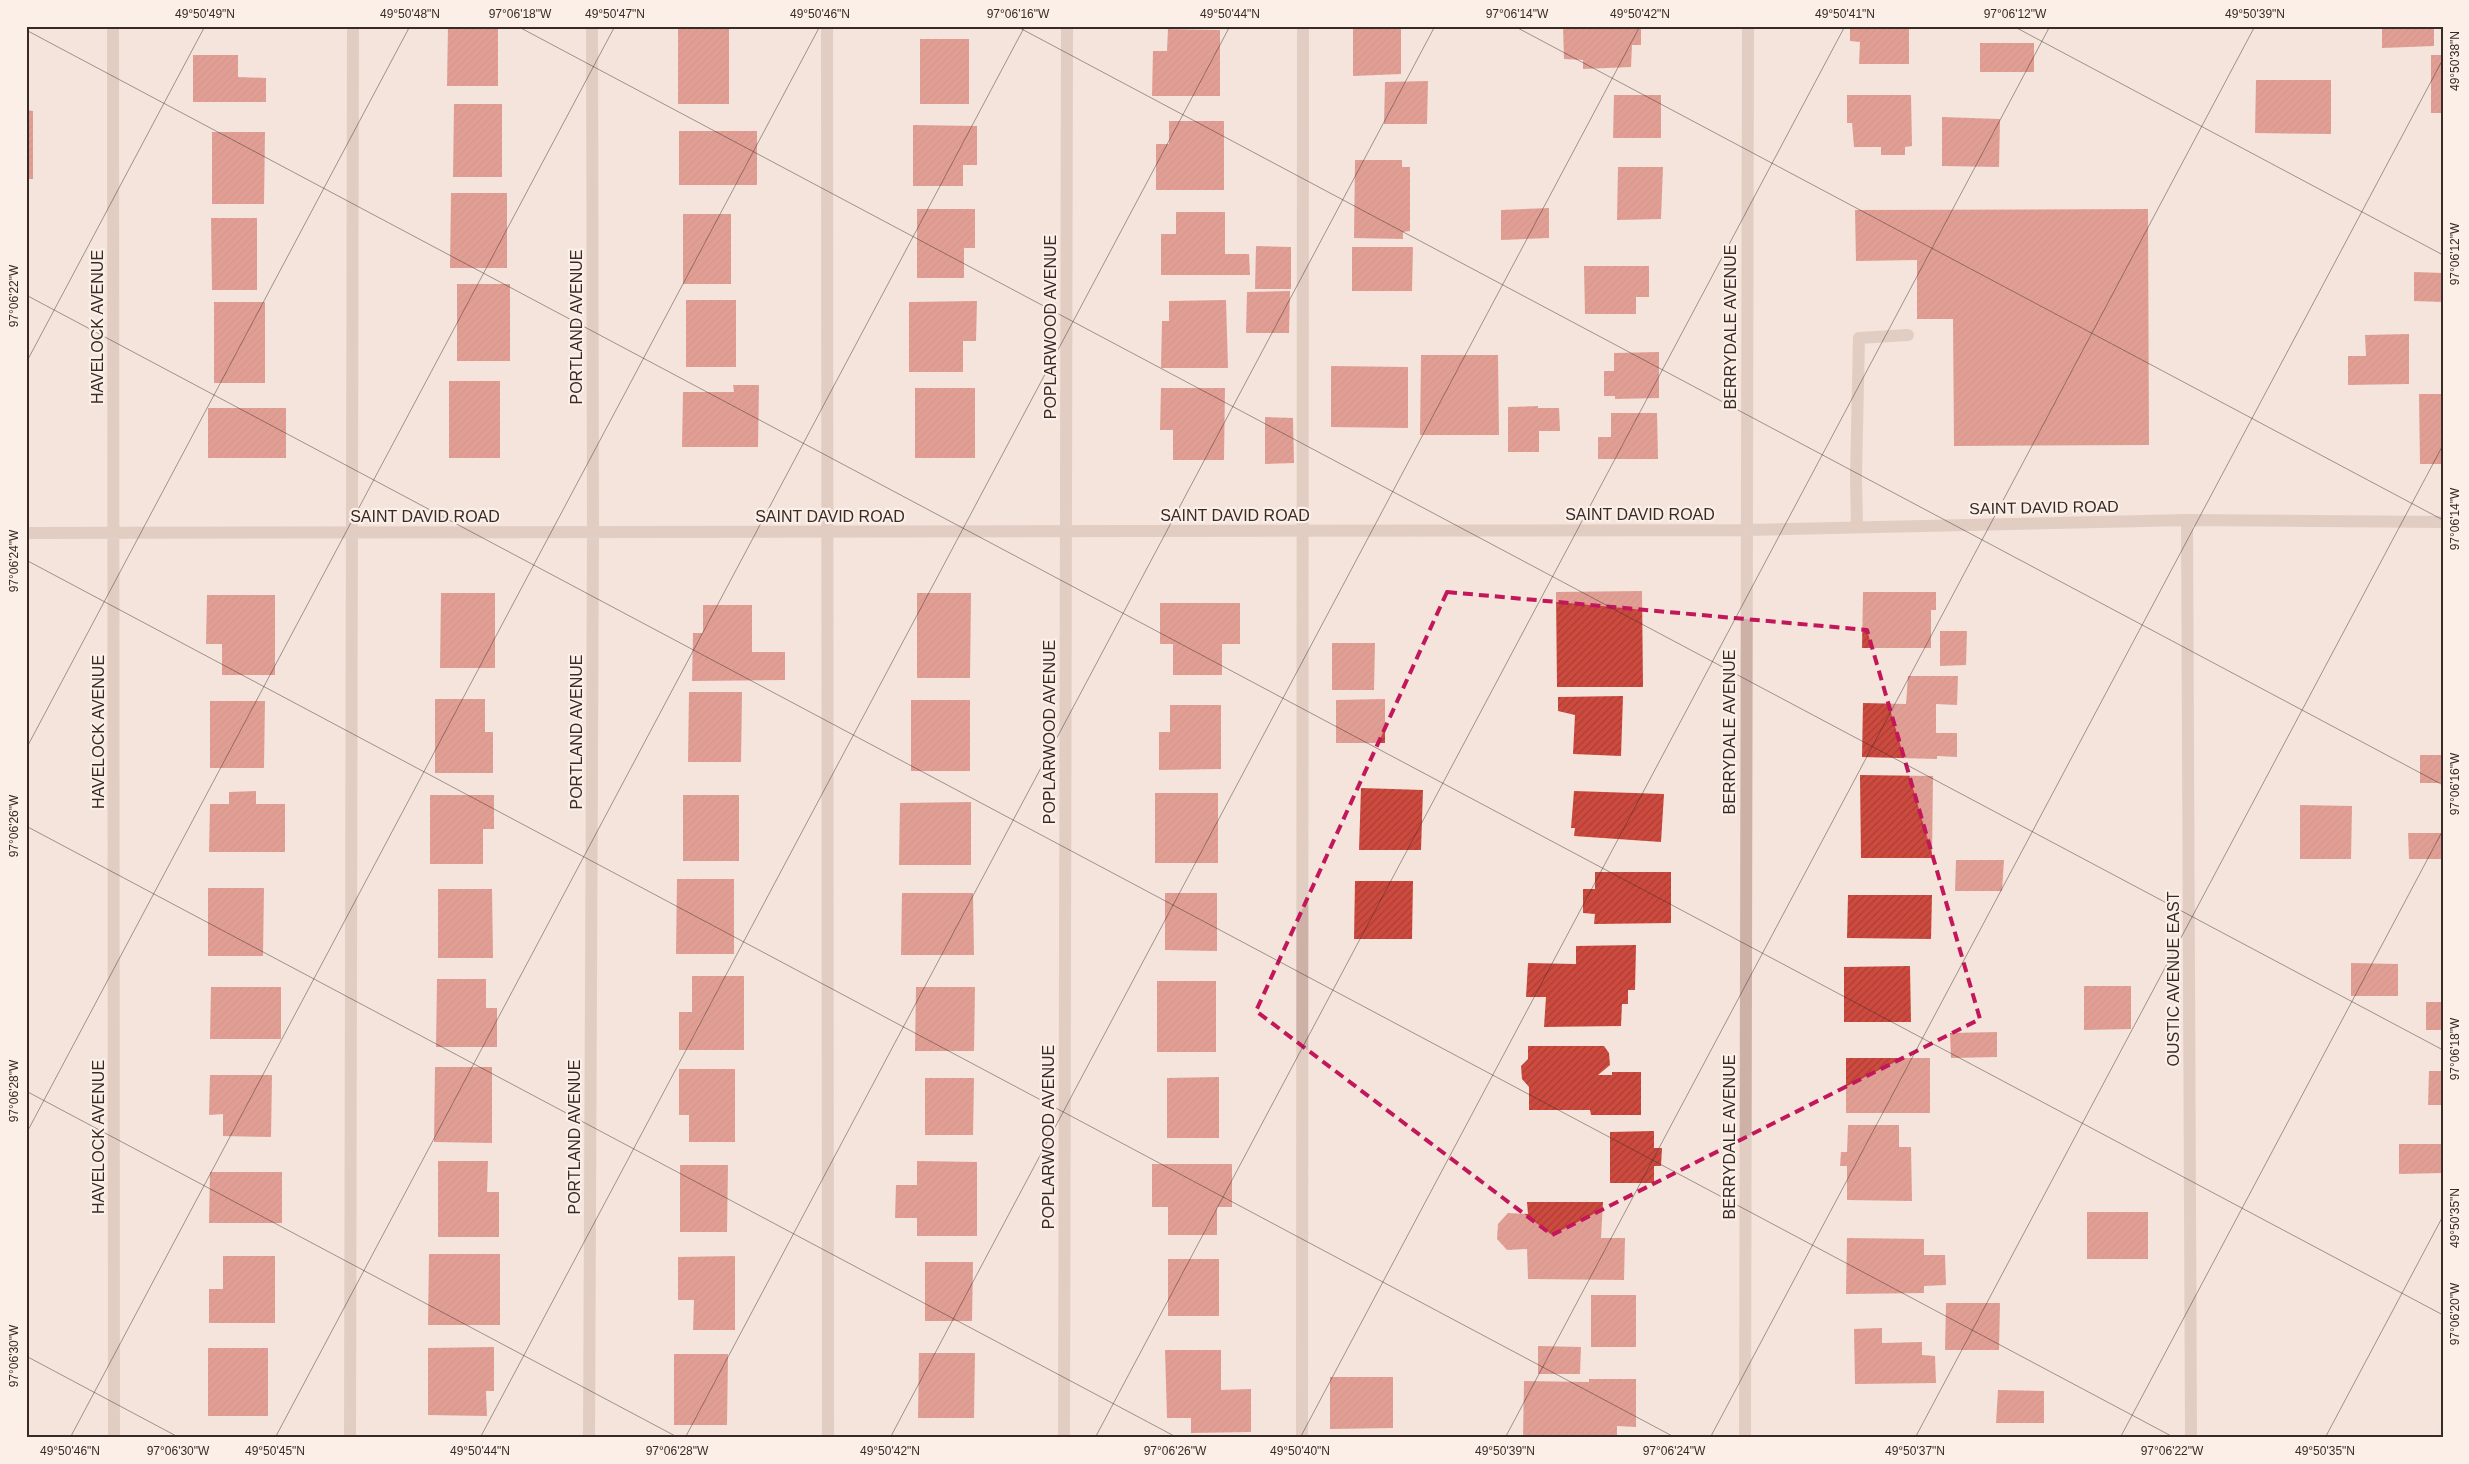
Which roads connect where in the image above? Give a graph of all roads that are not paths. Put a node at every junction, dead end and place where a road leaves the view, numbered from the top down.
1 (113, 26) edge
2 (353, 26) edge
3 (592, 26) edge
4 (827, 26) edge
5 (1068, 26) edge
6 (1303, 26) edge
7 (1748, 26) edge
8 (1908, 335) dead end
9 (2187, 520) junction
10 (2443, 522) edge
11 (1857, 527) junction
12 (1745, 530) junction
13 (1303, 531) junction
14 (593, 532) junction
15 (828, 532) junction
16 (1065, 532) junction
17 (26, 533) edge
18 (114, 533) junction
19 (353, 533) junction
20 (114, 1438) edge
21 (350, 1438) edge
22 (589, 1438) edge
23 (828, 1438) edge
24 (1064, 1438) edge
25 (1302, 1438) edge
26 (1745, 1438) edge
27 (2191, 1438) edge

1 - 18 street, HAVELOCK AVENUE
2 - 19 street
3 - 14 street, PORTLAND AVENUE
4 - 15 street
5 - 16 street, POPLARWOOD AVENUE
6 - 13 street
7 - 12 street, BERRYDALE AVENUE
8 - 11 street
9 - 10 street, SAINT DAVID ROAD
9 - 11 street, SAINT DAVID ROAD
9 - 27 street, OUSTIC AVENUE EAST
11 - 12 street, SAINT DAVID ROAD
12 - 13 street, SAINT DAVID ROAD
12 - 26 street, BERRYDALE AVENUE
13 - 16 street, SAINT DAVID ROAD
13 - 25 street
14 - 15 street, SAINT DAVID ROAD
14 - 19 street, SAINT DAVID ROAD
14 - 22 street, PORTLAND AVENUE
15 - 16 street, SAINT DAVID ROAD
15 - 23 street
16 - 24 street, POPLARWOOD AVENUE
17 - 18 street, SAINT DAVID ROAD
18 - 19 street, SAINT DAVID ROAD
18 - 20 street, HAVELOCK AVENUE
19 - 21 street

